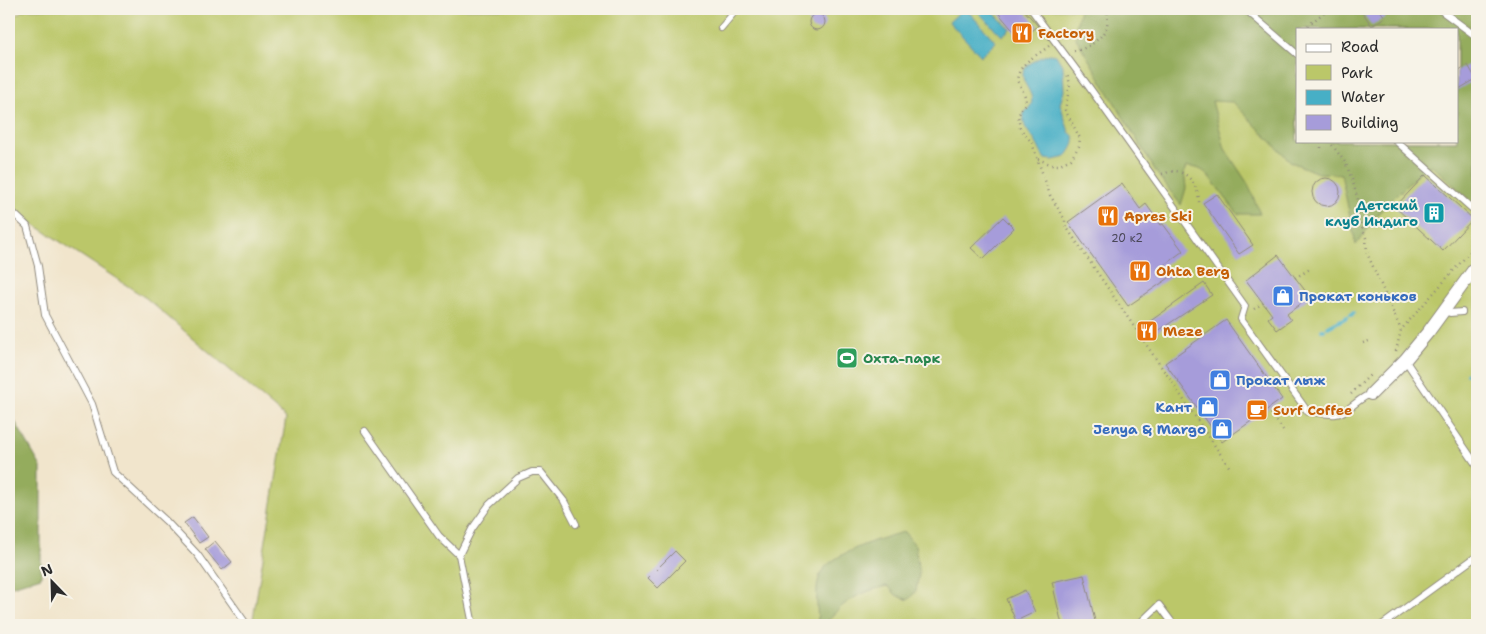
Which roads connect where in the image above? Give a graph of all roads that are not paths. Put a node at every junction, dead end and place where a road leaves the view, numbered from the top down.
1 (737, 9) edge
2 (1031, 9) edge
3 (1245, 9) edge
4 (1438, 9) edge
5 (721, 28) dead end
6 (1477, 37) edge
7 (1296, 53) edge
8 (1397, 142) edge
9 (9, 209) edge
10 (1477, 213) edge
11 (1477, 265) edge
12 (1444, 311) junction
13 (1462, 312) dead end
14 (1400, 356) junction
15 (1371, 394) joint
16 (365, 431) dead end
17 (1477, 466) edge
18 (576, 524) dead end
19 (459, 555) junction
20 (1477, 556) edge
21 (247, 625) edge
22 (473, 625) edge
23 (1138, 625) edge
24 (1174, 625) edge
25 (1382, 625) edge

1 - 5 lane
2 - 15 lane
3 - 7 lane
4 - 6 lane
8 - 10 lane
9 - 21 lane
11 - 12 street
12 - 13 lane
12 - 14 street
14 - 15 street
14 - 17 lane
16 - 19 lane
18 - 19 lane
19 - 22 lane
20 - 25 lane
23 - 24 lane

